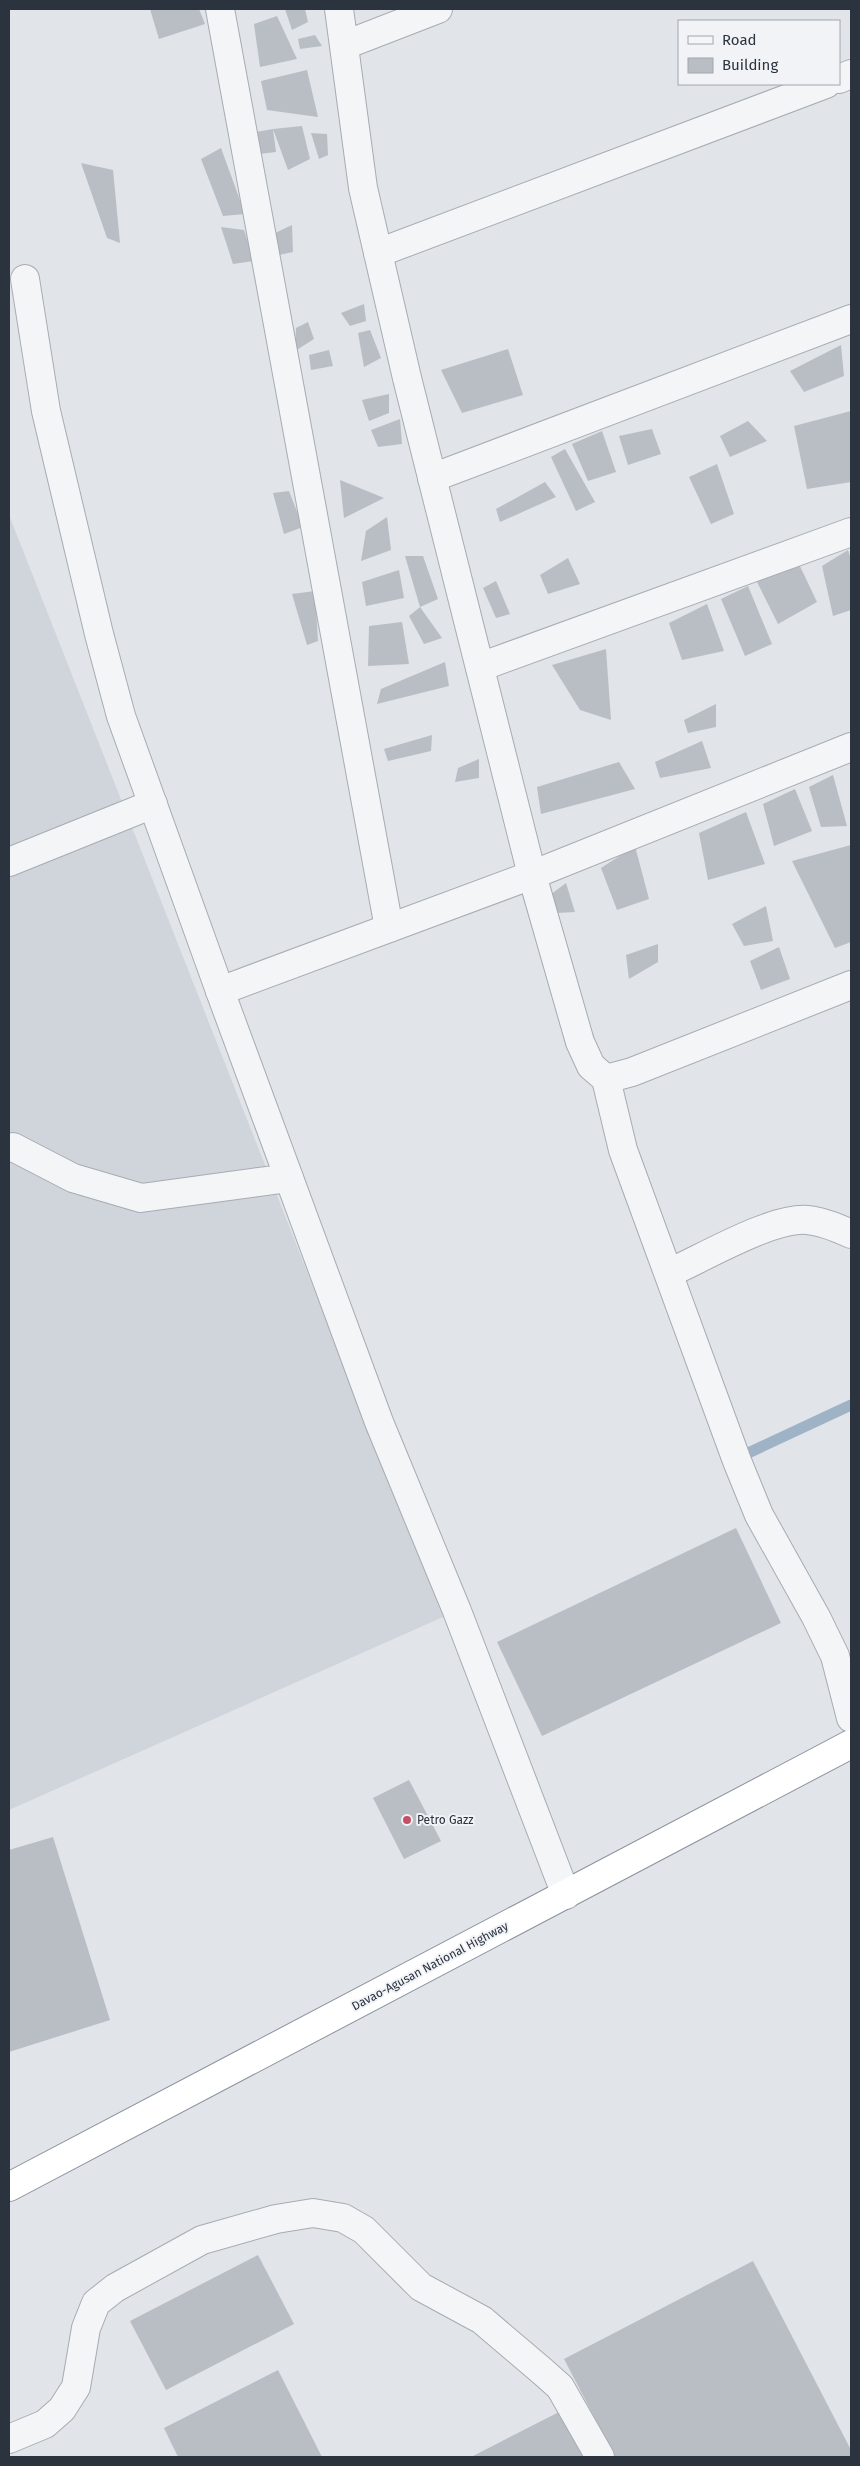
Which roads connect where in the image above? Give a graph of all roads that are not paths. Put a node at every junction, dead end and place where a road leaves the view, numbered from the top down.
1 (220, 9) edge
2 (339, 9) edge
3 (438, 9) edge
4 (345, 45) junction
5 (823, 85) edge
6 (378, 253) junction
7 (25, 278) dead end
8 (851, 319) edge
9 (432, 478) junction
10 (851, 532) edge
11 (480, 667) junction
12 (851, 747) edge
13 (153, 804) junction
14 (9, 862) edge
15 (532, 875) junction
16 (389, 928) junction
17 (851, 985) edge
18 (220, 991) junction
19 (606, 1079) junction
20 (9, 1148) edge
21 (289, 1178) junction
22 (851, 1234) edge
23 (669, 1273) junction
24 (851, 1718) edge
25 (851, 1744) edge
26 (566, 1895) junction
27 (9, 2187) edge
28 (9, 2439) edge
29 (600, 2457) edge

1 - 16 street
2 - 4 street
3 - 4 street
4 - 6 street
5 - 6 street
6 - 9 street
7 - 13 street
8 - 9 street
9 - 11 street
10 - 11 street
11 - 15 street
12 - 15 street
13 - 14 street
13 - 18 street
15 - 16 street
15 - 19 street
16 - 18 street
17 - 19 street
18 - 21 street
19 - 23 street
20 - 21 street
21 - 26 street
22 - 23 street
23 - 24 street
25 - 26 highway, Davao-Agusan National Highway
26 - 27 highway, Davao-Agusan National Highway
28 - 29 street

